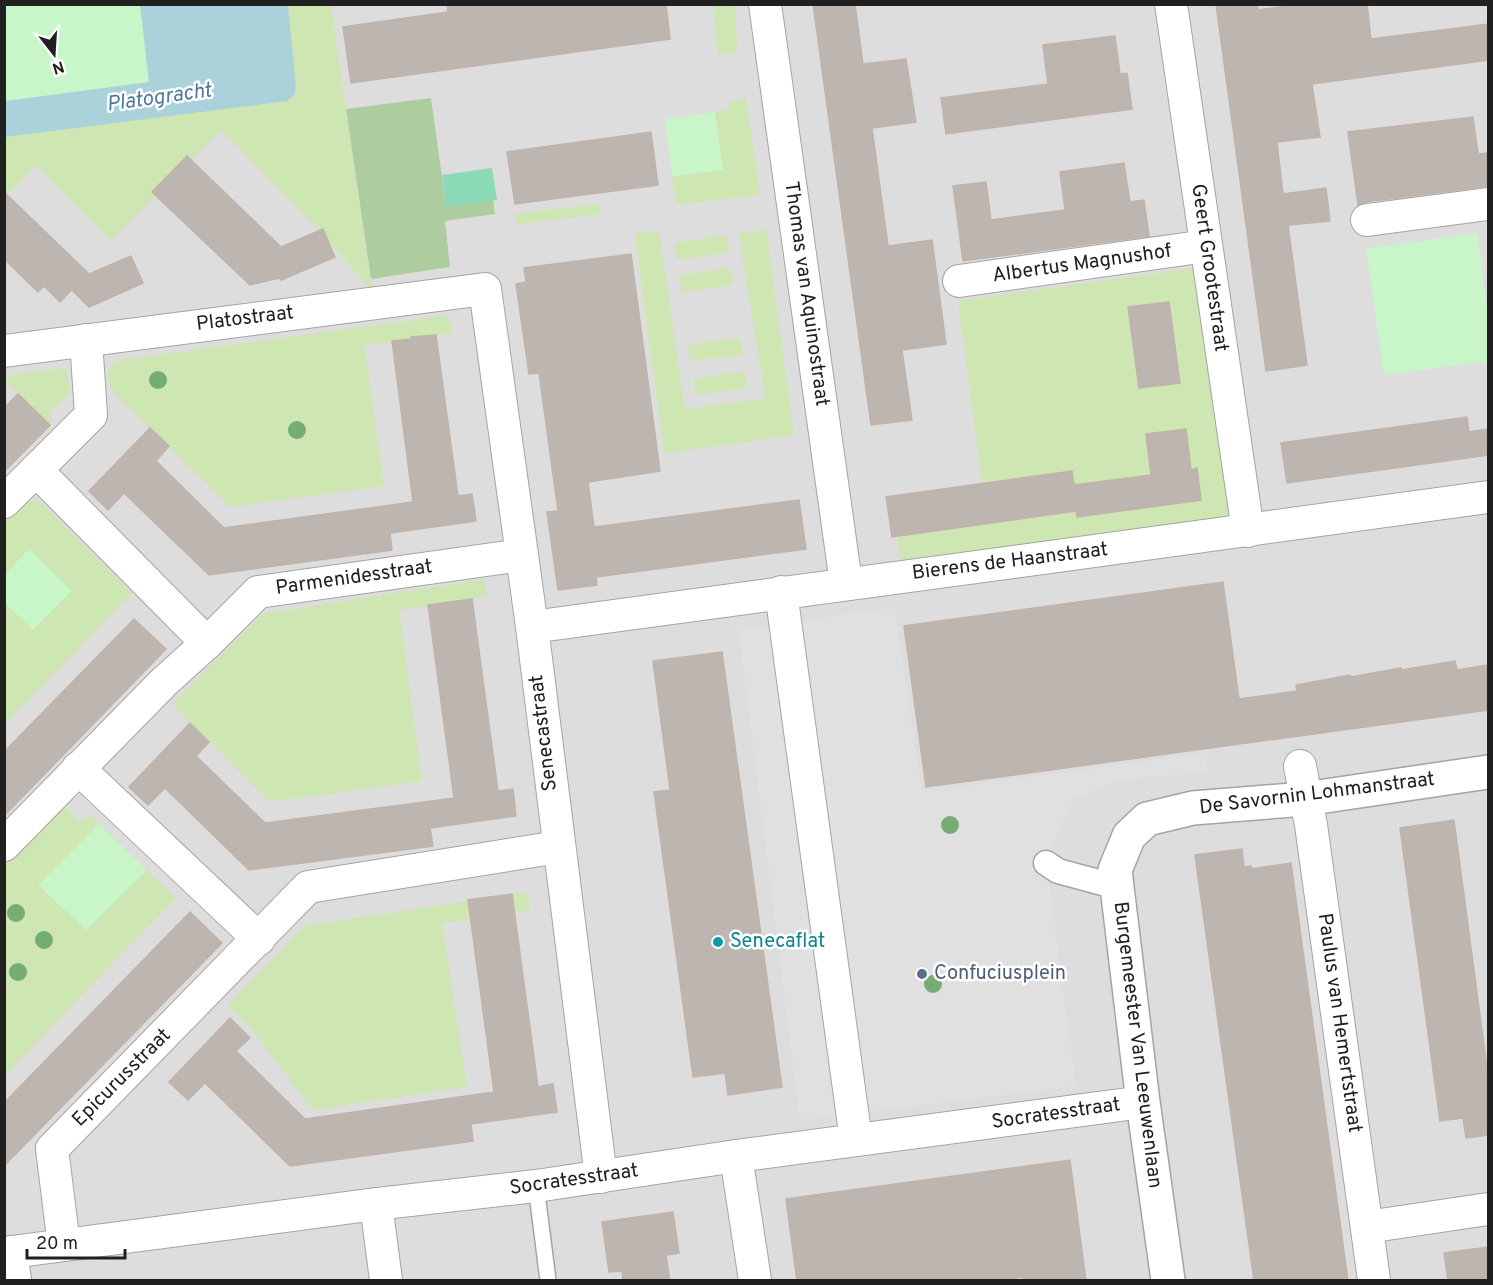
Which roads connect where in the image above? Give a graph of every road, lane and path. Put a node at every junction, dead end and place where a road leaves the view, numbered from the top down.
1 (765, 4) edge
2 (1171, 4) edge
3 (1488, 204) edge
4 (1367, 220) dead end
5 (1206, 246) junction
6 (959, 281) dead end
7 (485, 289) joint
8 (86, 340) junction
9 (4, 351) edge
10 (36, 470) junction
11 (1488, 497) edge
12 (4, 502) edge
13 (1248, 531) junction
14 (522, 555) junction
15 (846, 583) junction
16 (781, 592) junction
17 (532, 627) junction
18 (207, 643) junction
19 (1300, 766) dead end
20 (78, 768) junction
21 (1488, 772) edge
22 (1305, 799) junction
23 (1147, 819) joint
24 (4, 845) edge
25 (558, 847) junction
26 (1046, 863) dead end
27 (1116, 887) junction
28 (259, 939) junction
29 (1143, 1102) junction
30 (856, 1140) junction
31 (736, 1156) junction
32 (601, 1177) junction
33 (536, 1186) junction
34 (375, 1204) junction
35 (1488, 1209) edge
36 (1367, 1227) junction
37 (64, 1245) junction
38 (10, 1262) edge
39 (386, 1281) edge
40 (548, 1281) edge
41 (755, 1281) edge
42 (1168, 1281) edge
43 (1374, 1281) edge

1 - 15 street, Thomas van Aquinostraat
2 - 5 street, Geert Grootestraat
3 - 4 street
5 - 6 street, Albertus Magnushof
5 - 13 street, Geert Grootestraat
7 - 8 street, Platostraat
7 - 14 street, Senecastraat
8 - 9 street, Platostraat
8 - 10 street
10 - 12 street
10 - 18 street
11 - 13 street, Bierens de Haanstraat
13 - 15 street, Bierens de Haanstraat
14 - 17 street, Senecastraat
14 - 18 street, Parmenidesstraat
15 - 16 street, Bierens de Haanstraat
16 - 17 street, Bierens de Haanstraat
16 - 30 street
17 - 25 street, Senecastraat
18 - 20 street, Parmenidesstraat
19 - 22 street, Paulus van Hemertstraat
20 - 24 street, Parmenidesstraat
20 - 28 street
21 - 22 street, De Savornin Lohmanstraat
22 - 23 street, De Savornin Lohmanstraat
22 - 36 street, Paulus van Hemertstraat
23 - 27 street, Burgemeester Van Leeuwenlaan
25 - 28 street, Epicurusstraat
25 - 32 street, Senecastraat
26 - 27 street
27 - 29 street, Burgemeester Van Leeuwenlaan
28 - 37 street, Epicurusstraat
29 - 30 street, Socratesstraat
29 - 42 street, Burgemeester Van Leeuwenlaan
30 - 31 street, Socratesstraat
31 - 32 street, Socratesstraat
31 - 41 street
32 - 33 street, Socratesstraat
33 - 34 street, Socratesstraat
33 - 40 lane
34 - 37 street, Socratesstraat
34 - 39 street
35 - 36 street
36 - 43 street, Paulus van Hemertstraat
37 - 38 street, Socratesstraat

